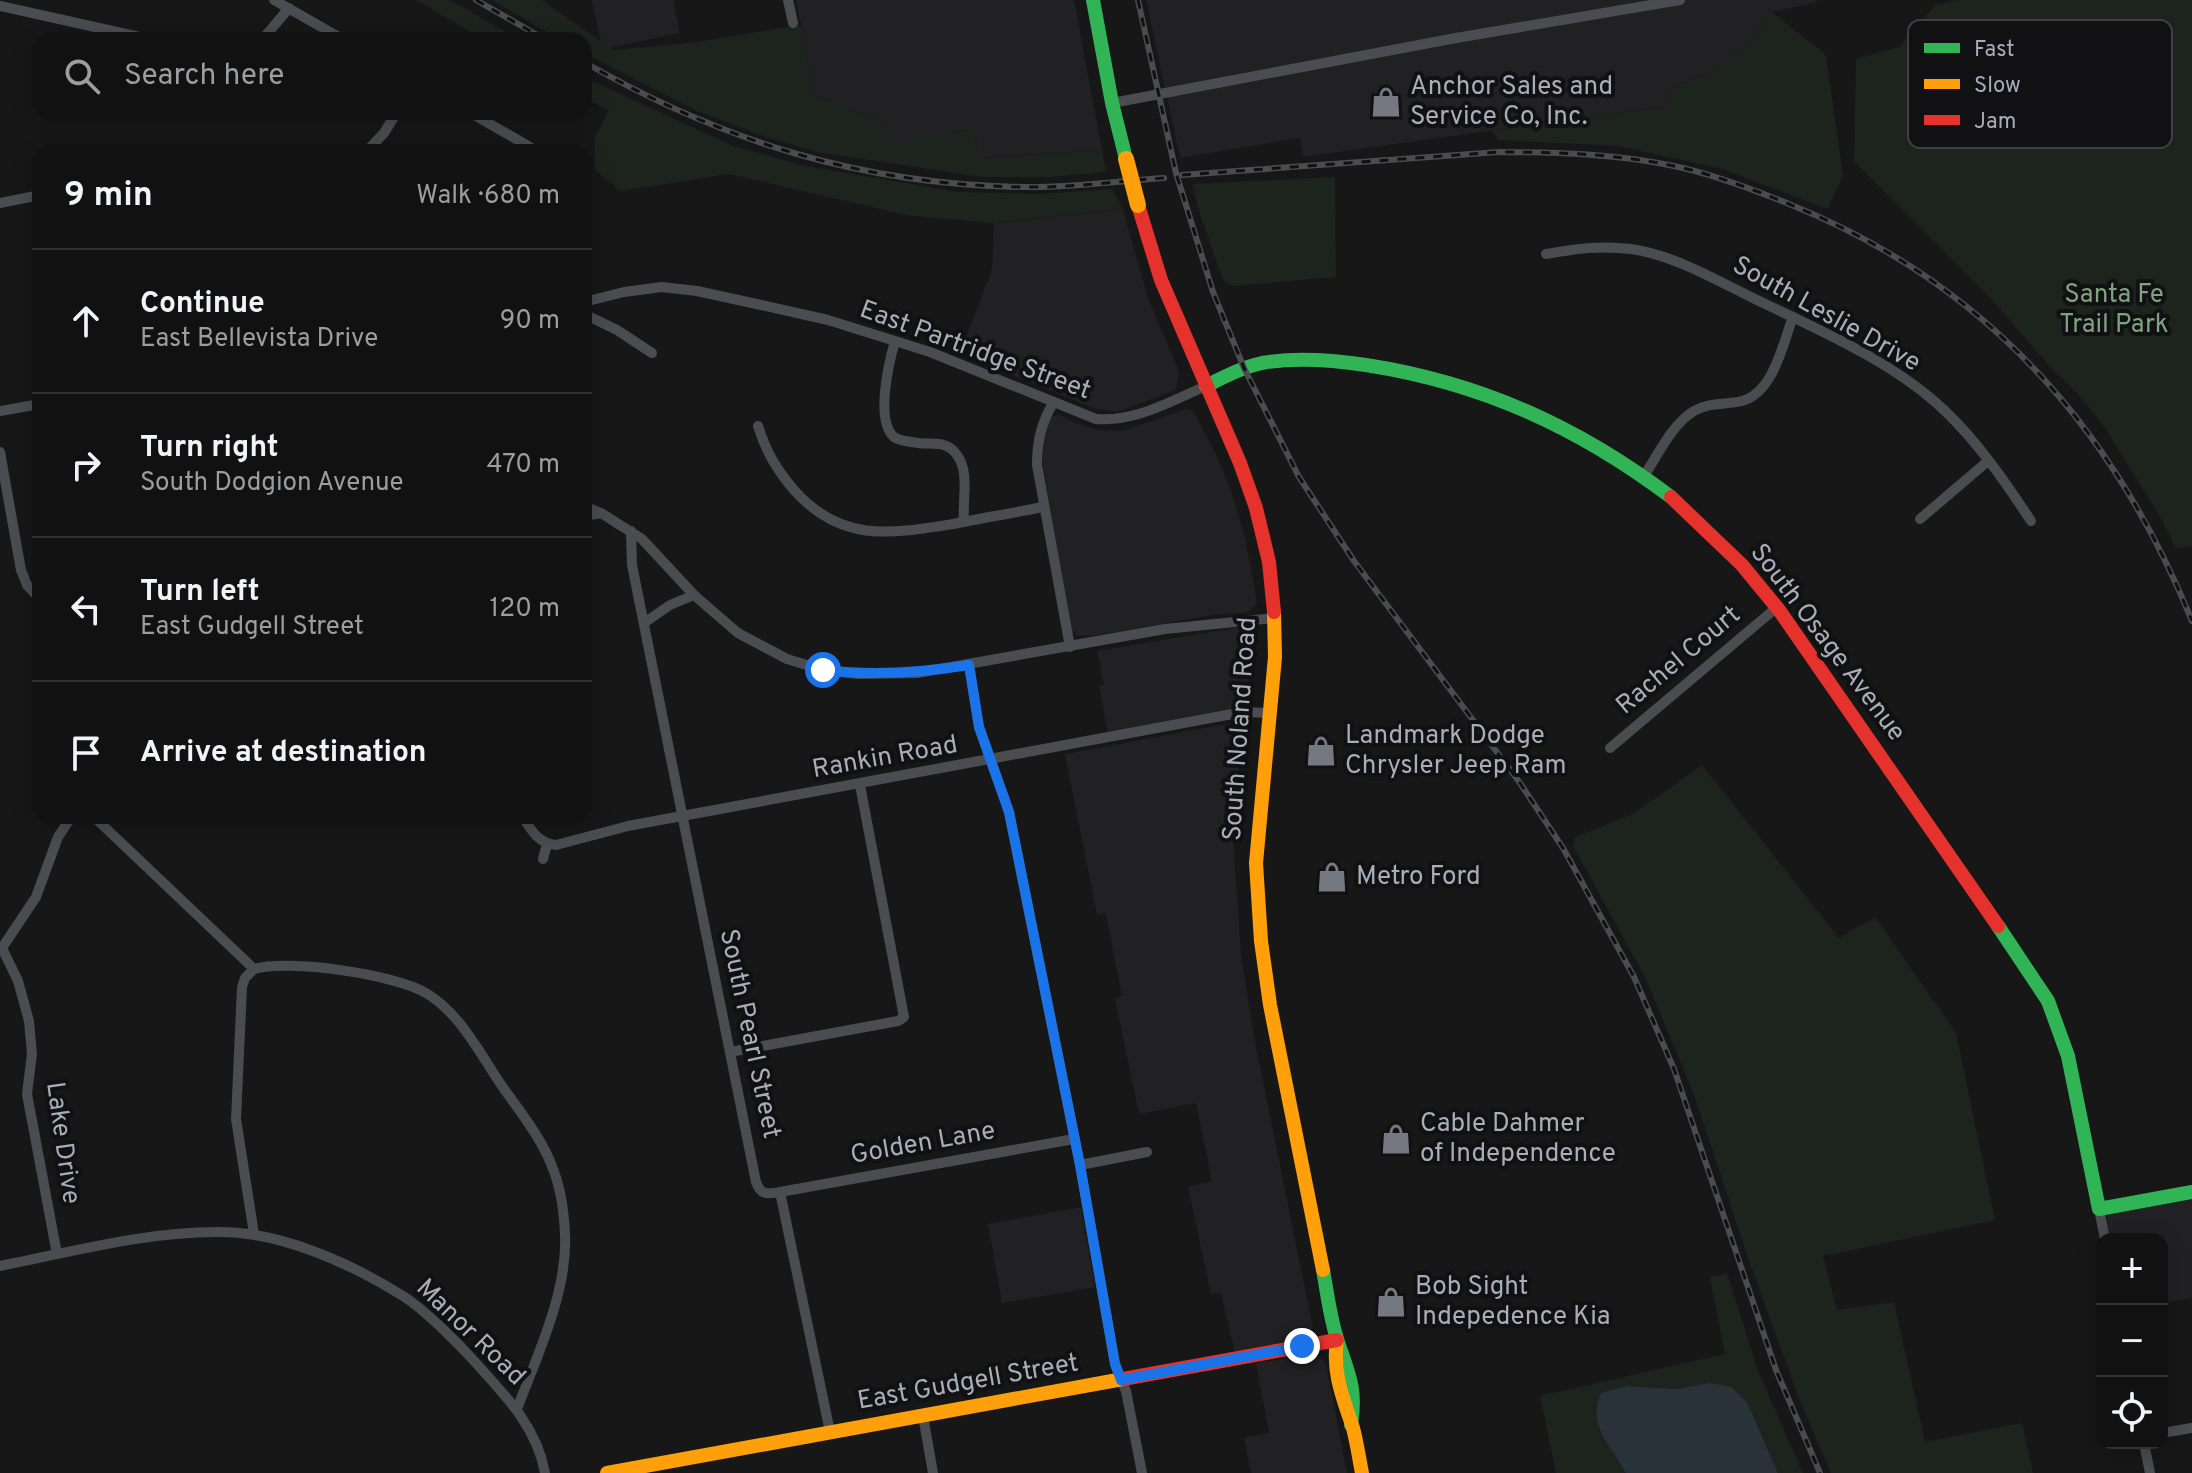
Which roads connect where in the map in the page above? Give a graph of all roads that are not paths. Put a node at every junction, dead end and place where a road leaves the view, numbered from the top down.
1 (274, 0) edge
2 (788, 0) edge
3 (1093, 0) edge
4 (1680, 0) edge
5 (0, 6) edge
6 (289, 8) junction
7 (793, 23) dead end
8 (117, 32) edge
9 (269, 32) edge
10 (330, 32) edge
11 (1112, 103) junction
12 (392, 120) edge
13 (483, 120) edge
14 (374, 144) edge
15 (525, 144) edge
16 (32, 197) edge
17 (0, 203) edge
18 (1546, 254) dead end
19 (592, 300) edge
20 (1793, 317) junction
21 (592, 318) edge
22 (895, 341) junction
23 (652, 353) dead end
24 (1206, 386) junction
25 (1053, 403) junction
26 (32, 405) edge
27 (0, 411) edge
28 (758, 426) dead end
29 (0, 452) edge
30 (1988, 461) junction
31 (1644, 476) junction
32 (1043, 507) junction
33 (592, 509) edge
34 (601, 513) junction
35 (592, 515) edge
36 (1920, 519) dead end
37 (2031, 521) dead end
38 (964, 522) junction
39 (631, 531) junction
40 (32, 590) edge
41 (694, 595) junction
42 (1776, 608) junction
43 (1275, 618) junction
44 (644, 623) junction
45 (1070, 647) junction
46 (969, 665) junction
47 (1270, 713) junction
48 (1610, 748) dead end
49 (992, 761) junction
50 (860, 785) junction
51 (681, 817) junction
52 (67, 824) edge
53 (101, 824) edge
54 (527, 824) edge
55 (547, 844) junction
56 (543, 859) dead end
57 (1, 948) edge
58 (254, 969) junction
59 (730, 1052) junction
60 (1074, 1139) junction
61 (1147, 1152) dead end
62 (1080, 1165) junction
63 (780, 1192) junction
64 (2192, 1192) edge
65 (2099, 1209) junction
66 (2104, 1233) edge
67 (254, 1234) junction
68 (57, 1254) junction
69 (0, 1266) edge
70 (1337, 1340) junction
71 (1121, 1380) junction
72 (517, 1409) junction
73 (923, 1416) junction
74 (2192, 1428) edge
75 (830, 1432) junction
76 (2168, 1432) edge
77 (2145, 1449) edge
78 (545, 1473) edge
79 (607, 1473) edge
80 (933, 1473) edge
81 (1142, 1473) edge
82 (1362, 1473) edge
83 (2150, 1473) edge

1 - 6 street
2 - 7 street
3 - 11 street, South Noland Road
4 - 11 street
5 - 8 street
6 - 9 street
6 - 10 street
11 - 24 street, South Noland Road, bridge
12 - 14 street
13 - 15 street
16 - 17 street
18 - 20 street, South Leslie Drive
19 - 22 street, East Partridge Street
20 - 30 street, South Leslie Drive
20 - 31 street
21 - 23 street
22 - 25 street, East Partridge Street
22 - 38 street
24 - 25 street, East Partridge Street
24 - 31 street, South Osage Avenue
24 - 43 street, South Noland Road
25 - 32 street
26 - 27 street
28 - 38 street
29 - 40 street
30 - 36 street
30 - 37 street, South Leslie Drive
31 - 42 street, South Osage Avenue
32 - 38 street
32 - 45 street
33 - 34 street
34 - 35 street
34 - 39 street
39 - 41 street
39 - 44 street, South Pearl Street
41 - 44 street
41 - 46 street
42 - 48 street, Rachel Court
42 - 65 street, South Osage Avenue
43 - 45 street
43 - 47 street, South Noland Road
44 - 51 street, South Pearl Street
45 - 46 street
46 - 49 street
47 - 49 street, Rankin Road
47 - 70 street, South Noland Road
49 - 50 street, Rankin Road
49 - 60 street
50 - 51 street, Rankin Road
50 - 59 street
51 - 55 street, Rankin Road
51 - 59 street, South Pearl Street
52 - 57 street
53 - 58 street
54 - 55 street
55 - 56 street
57 - 68 street, Lake Drive
58 - 67 street
58 - 72 street
59 - 63 street, South Pearl Street
60 - 62 street
60 - 63 street, Golden Lane
61 - 62 street
62 - 71 street
63 - 75 street
64 - 65 street
65 - 66 street, South Osage Avenue
67 - 68 street, Manor Road
67 - 72 street, Manor Road
68 - 69 street, Manor Road
70 - 71 street, East Gudgell Street
70 - 82 street, South Noland Road
71 - 73 street, East Gudgell Street
71 - 81 street
72 - 78 street, Manor Road
73 - 75 street, East Gudgell Street
73 - 80 street
74 - 76 street
75 - 79 street, East Gudgell Street
77 - 83 street

